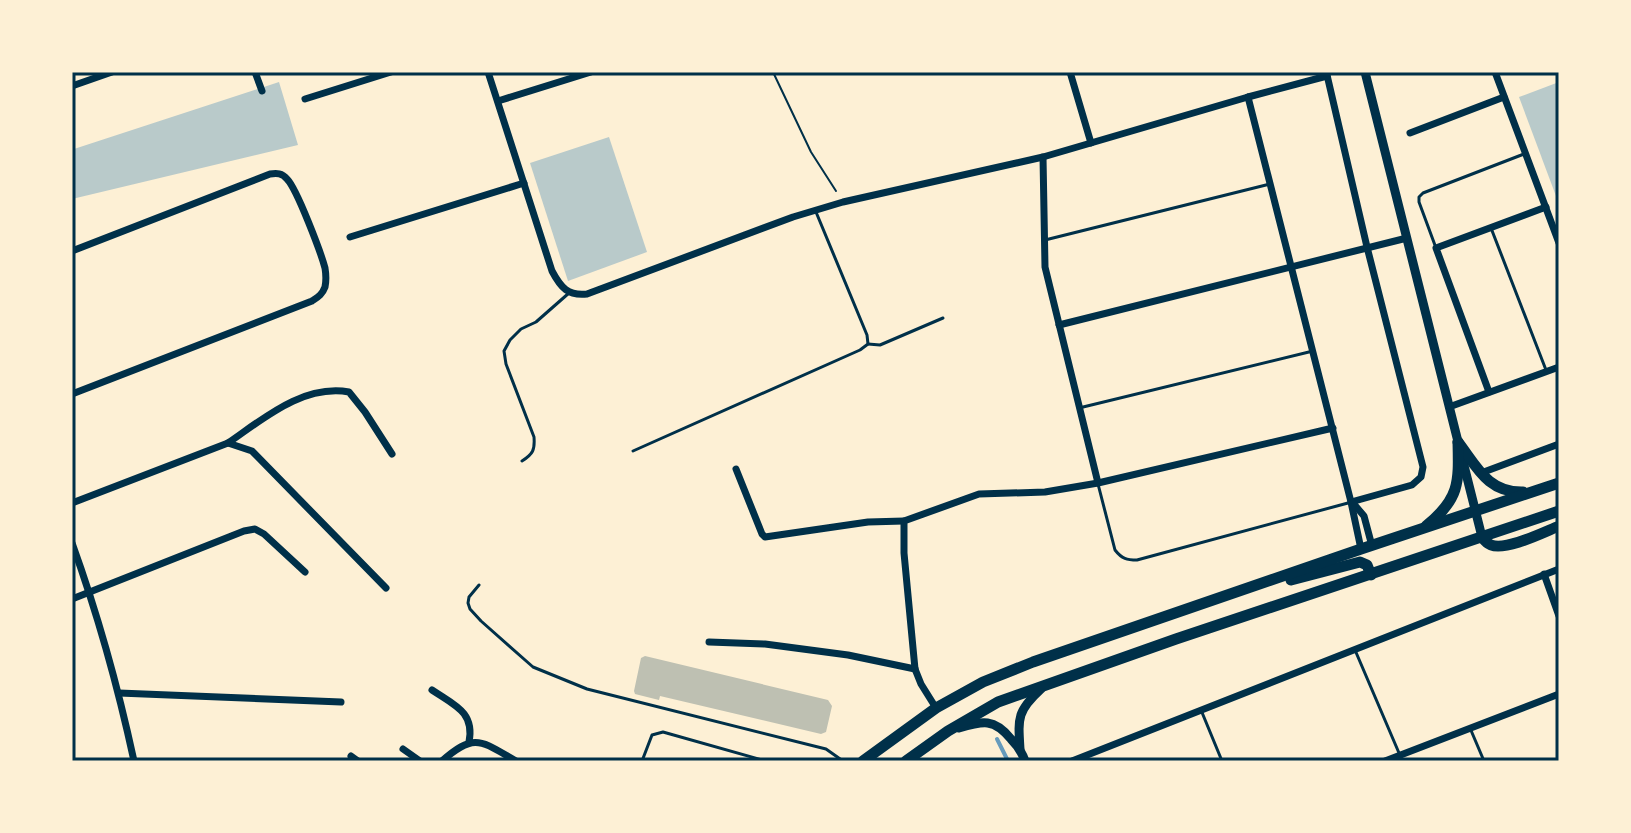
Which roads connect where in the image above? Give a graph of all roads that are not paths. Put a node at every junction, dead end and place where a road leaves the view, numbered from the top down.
1 (112, 72) edge
2 (255, 72) edge
3 (391, 72) edge
4 (488, 72) edge
5 (591, 72) edge
6 (1070, 72) edge
7 (1365, 72) edge
8 (1495, 72) edge
9 (1327, 74) edge
10 (72, 86) edge
11 (262, 91) dead end
12 (1248, 97) junction
13 (1504, 97) junction
14 (305, 99) dead end
15 (498, 101) junction
16 (1410, 133) dead end
17 (1091, 143) junction
18 (1526, 153) junction
19 (1043, 157) junction
20 (524, 183) junction
21 (1270, 184) junction
22 (1546, 207) junction
23 (816, 210) junction
24 (1491, 228) junction
25 (350, 237) dead end
26 (1403, 239) junction
27 (1044, 240) junction
28 (1559, 243) edge
29 (1367, 247) junction
30 (1436, 248) junction
31 (72, 251) edge
32 (1291, 267) junction
33 (569, 293) junction
34 (943, 318) dead end
35 (1059, 325) junction
36 (868, 344) junction
37 (1313, 351) junction
38 (1559, 367) edge
39 (1547, 371) junction
40 (1489, 392) junction
41 (72, 394) edge
42 (1449, 407) junction
43 (1079, 408) junction
44 (1333, 428) junction
45 (1458, 442) junction
46 (228, 443) junction
47 (1559, 444) edge
48 (633, 451) dead end
49 (392, 454) dead end
50 (522, 461) dead end
51 (736, 469) dead end
52 (1481, 473) junction
53 (1098, 483) junction
54 (1559, 483) edge
55 (1536, 491) junction
56 (1351, 502) junction
57 (72, 503) edge
58 (1559, 511) edge
59 (1475, 512) junction
60 (904, 521) junction
61 (1559, 526) edge
62 (1420, 531) junction
63 (1482, 537) junction
64 (72, 543) edge
65 (1366, 547) junction
66 (1559, 569) edge
67 (305, 572) dead end
68 (1544, 574) junction
69 (1371, 575) junction
70 (479, 585) dead end
71 (386, 588) dead end
72 (1248, 589) junction
73 (90, 592) junction
74 (72, 599) edge
75 (1559, 616) edge
76 (709, 642) dead end
77 (1355, 650) junction
78 (915, 669) junction
79 (1046, 684) junction
80 (432, 690) dead end
81 (119, 693) junction
82 (1559, 694) edge
83 (341, 702) dead end
84 (936, 708) junction
85 (1201, 710) junction
86 (1470, 728) junction
87 (948, 731) junction
88 (469, 742) junction
89 (403, 749) dead end
90 (1020, 749) junction
91 (1400, 755) junction
92 (134, 761) edge
93 (420, 761) edge
94 (442, 761) edge
95 (516, 761) edge
96 (642, 761) edge
97 (766, 761) edge
98 (843, 761) edge
99 (863, 761) edge
100 (906, 761) edge
101 (1025, 761) edge
102 (1072, 761) edge
103 (1222, 761) edge
104 (1385, 761) edge
105 (1484, 761) edge

1 - 10 street
2 - 11 street
3 - 14 street
4 - 15 street
5 - 15 street
6 - 17 street
7 - 26 street
8 - 13 street
9 - 12 street
9 - 29 street
12 - 17 street
12 - 21 street
13 - 16 street
13 - 18 street
15 - 20 street
17 - 19 street
18 - 22 street
18 - 30 lane
19 - 23 street
19 - 27 street
20 - 25 street
20 - 33 street
21 - 27 lane
21 - 32 street
22 - 24 street
22 - 28 street
23 - 33 street
23 - 36 lane
24 - 30 street
24 - 39 lane
26 - 29 street
26 - 42 street
27 - 35 street
29 - 32 street
29 - 56 street
30 - 40 street
31 - 41 street
32 - 35 street
32 - 37 street
33 - 50 lane
34 - 36 lane
35 - 43 street
36 - 48 lane
37 - 43 lane
37 - 44 street
38 - 39 street
39 - 40 street
40 - 42 street
42 - 45 street
43 - 53 street
44 - 53 street
44 - 56 street
45 - 52 highway
45 - 59 street
45 - 62 highway
46 - 49 street
46 - 57 street
46 - 71 street
47 - 52 street
51 - 60 street
52 - 55 highway
53 - 56 lane
53 - 60 street
54 - 55 highway
55 - 59 highway
56 - 65 street
58 - 63 highway
59 - 62 highway
59 - 63 street
60 - 78 street
61 - 63 highway
62 - 65 highway
63 - 69 highway
64 - 73 street
65 - 72 highway
66 - 68 street
67 - 73 street
68 - 75 street
68 - 77 street
69 - 72 highway
69 - 79 highway
70 - 98 lane
72 - 84 highway
73 - 74 street
73 - 81 street
76 - 78 street
77 - 85 street
77 - 91 lane
78 - 84 street
79 - 87 highway
79 - 90 street
80 - 88 street
81 - 83 street
81 - 92 street
82 - 86 street
84 - 99 highway
85 - 102 street
85 - 103 lane
86 - 91 street
86 - 105 lane
87 - 90 street
87 - 100 highway
88 - 94 street
88 - 95 street
89 - 93 street
90 - 101 street
91 - 104 street
96 - 97 lane

